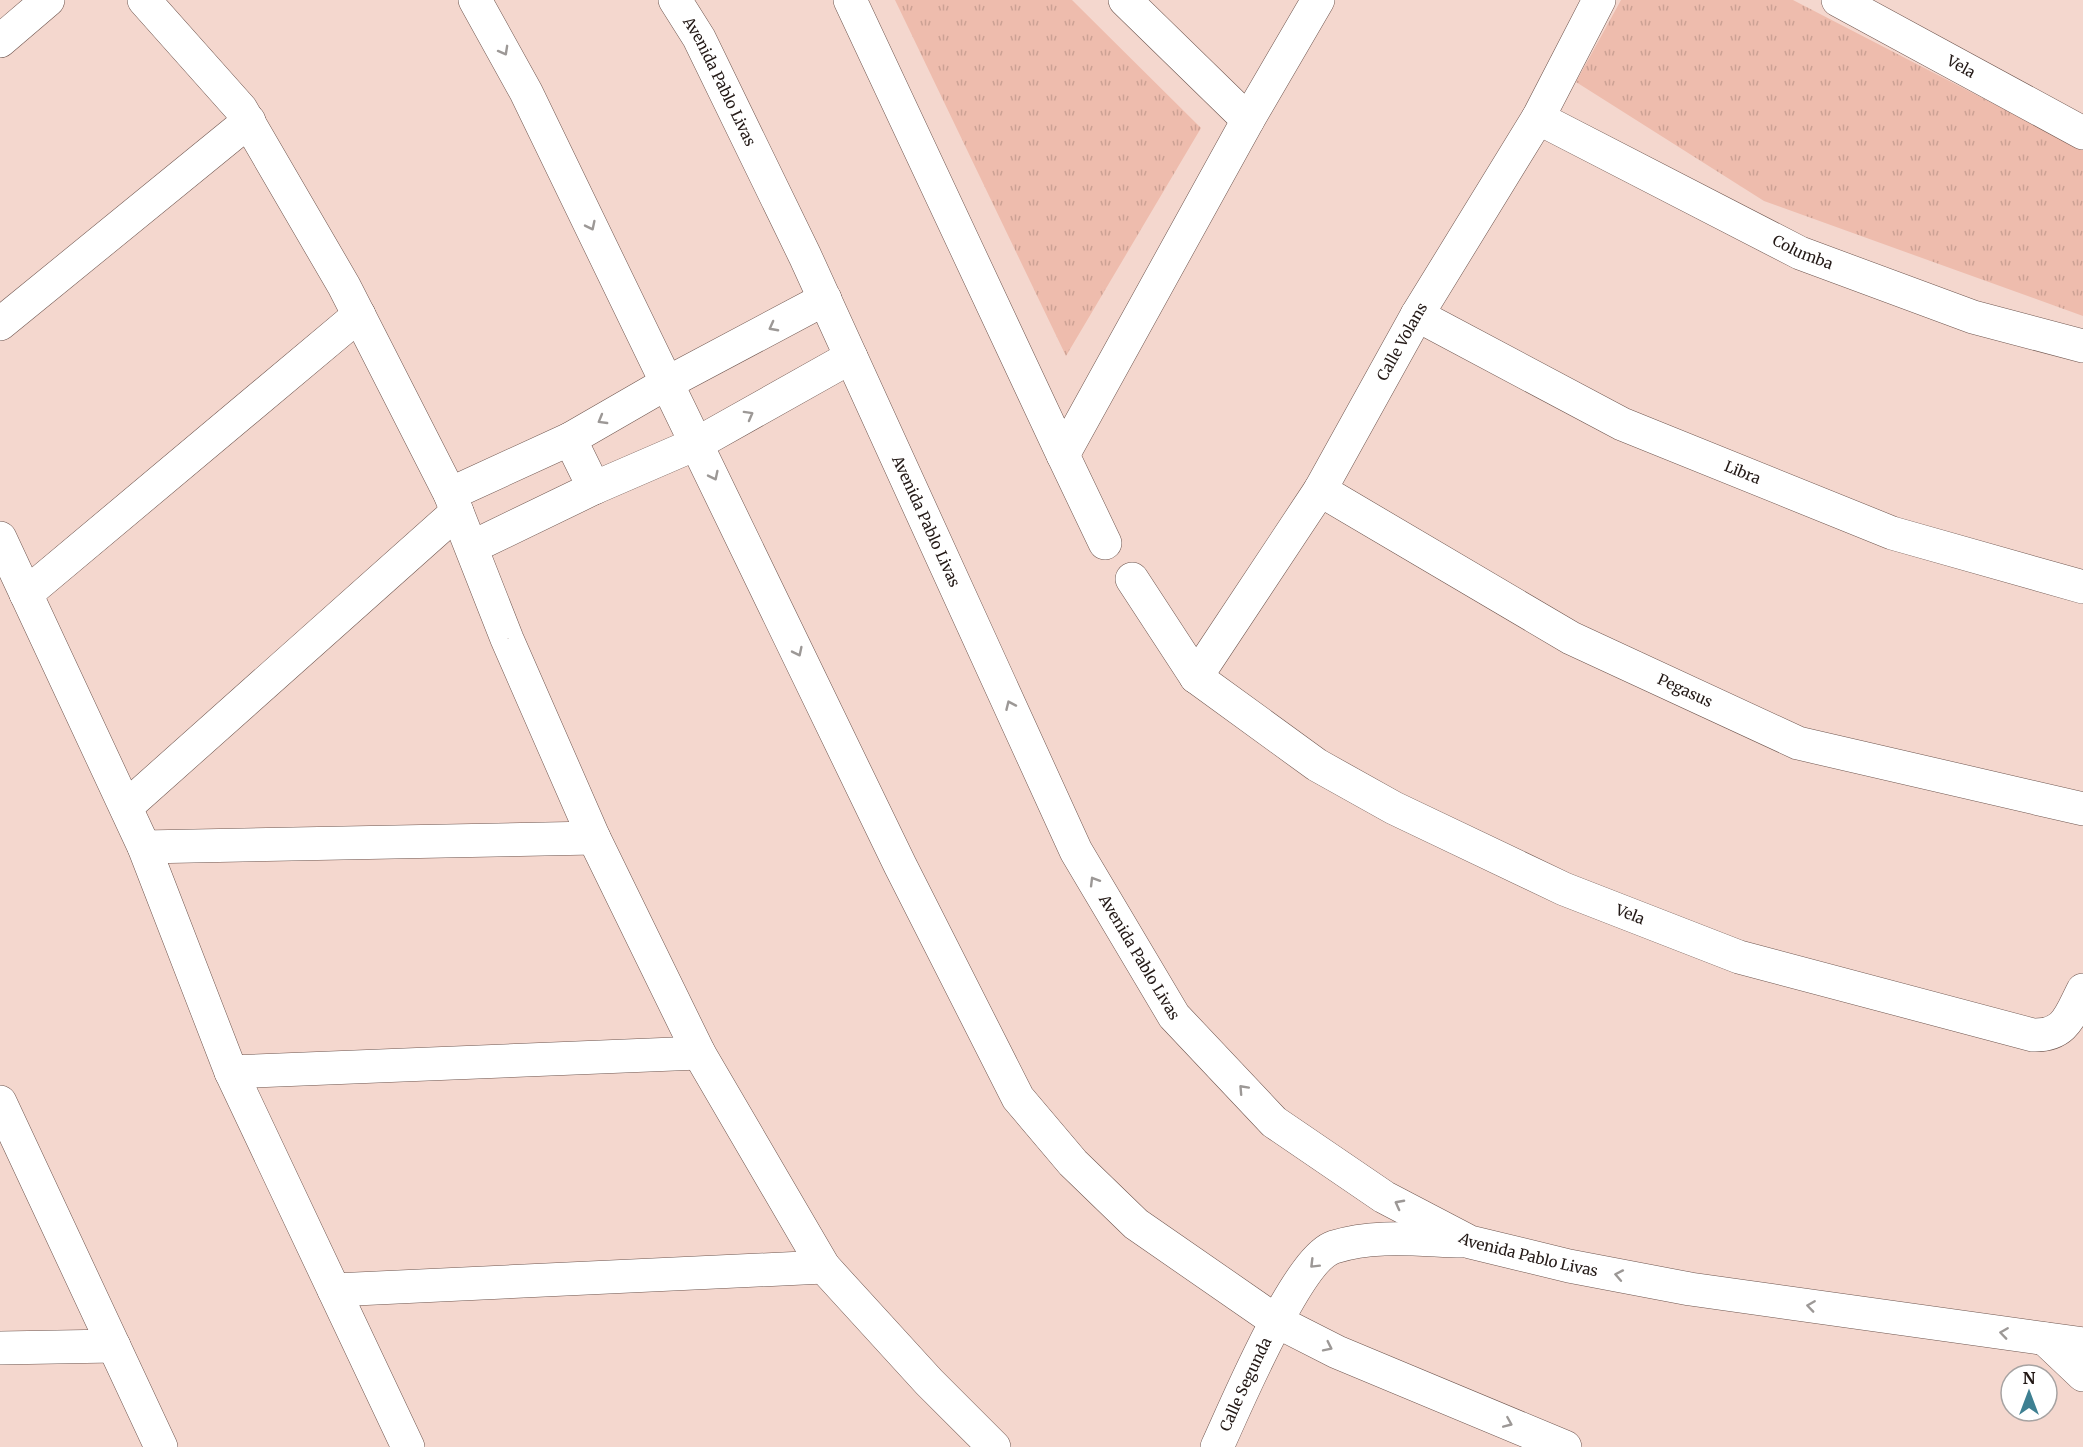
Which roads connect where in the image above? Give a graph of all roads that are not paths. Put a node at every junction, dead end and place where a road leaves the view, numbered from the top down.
1 (48, 0) edge
2 (144, 0) edge
3 (476, 0) edge
4 (675, 0) edge
5 (850, 0) edge
6 (1125, 0) edge
7 (1318, 0) edge
8 (1599, 0) edge
9 (1838, 0) edge
10 (0, 41) edge
11 (1538, 118) junction
12 (1248, 120) junction
13 (249, 121) junction
14 (2083, 133) edge
15 (825, 299) junction
16 (358, 315) junction
17 (1417, 315) junction
18 (0, 324) edge
19 (2083, 346) edge
20 (851, 357) junction
21 (667, 383) junction
22 (570, 439) junction
23 (698, 443) junction
24 (1063, 455) junction
25 (594, 488) junction
26 (1320, 490) junction
27 (454, 503) junction
28 (0, 538) edge
29 (1105, 543) dead end
30 (472, 547) junction
31 (1132, 579) dead end
32 (2083, 587) edge
33 (26, 594) junction
34 (1196, 677) junction
35 (126, 807) junction
36 (2083, 809) edge
37 (594, 838) junction
38 (144, 847) junction
39 (2083, 990) edge
40 (699, 1053) junction
41 (231, 1072) junction
42 (0, 1102) edge
43 (7, 1132) edge
44 (1470, 1242) junction
45 (824, 1267) junction
46 (334, 1290) junction
47 (1276, 1322) junction
48 (2045, 1339) junction
49 (2083, 1344) edge
50 (114, 1346) junction
51 (0, 1348) edge
52 (2083, 1375) edge
53 (161, 1447) edge
54 (408, 1447) edge
55 (994, 1447) edge
56 (1217, 1447) edge
57 (1565, 1447) edge

1 - 10 street
2 - 13 street
3 -> 21 street
4 - 15 street, Avenida Pablo Livas
5 - 24 street
6 - 12 street
7 - 12 street
8 - 11 street, Calle Volans
9 - 14 street, Vela
11 - 17 street, Calle Volans
11 - 19 street, Columba
12 - 24 street
13 - 16 street
13 - 18 street
15 - 20 street, Avenida Pablo Livas
15 -> 21 street
16 - 27 street
16 - 33 street
17 - 26 street, Calle Volans
17 - 32 street, Libra
23 -> 20 street
44 -> 20 street, Avenida Pablo Livas
21 -> 22 street
21 - 23 street
22 - 25 street
22 - 27 street
23 - 25 street
23 -> 47 street
24 - 29 street
25 - 30 street
26 - 34 street, Calle Volans
26 - 36 street, Pegasus
27 - 30 street
27 - 35 street
28 - 33 street
30 - 37 street
31 - 34 street
33 - 35 street
34 - 39 street, Vela
35 - 38 street
37 - 38 street
37 - 40 street
38 - 41 street
40 - 41 street
40 - 45 street
41 - 46 street
42 - 43 street
43 - 50 street
44 -> 47 street, Calle Segunda
48 -> 44 street, Avenida Pablo Livas
45 - 46 street
45 - 55 street
46 - 54 street
47 - 56 street, Calle Segunda
47 -> 57 street
48 - 49 street, Avenida Pablo Livas
48 - 52 street
50 - 51 street
50 - 53 street

